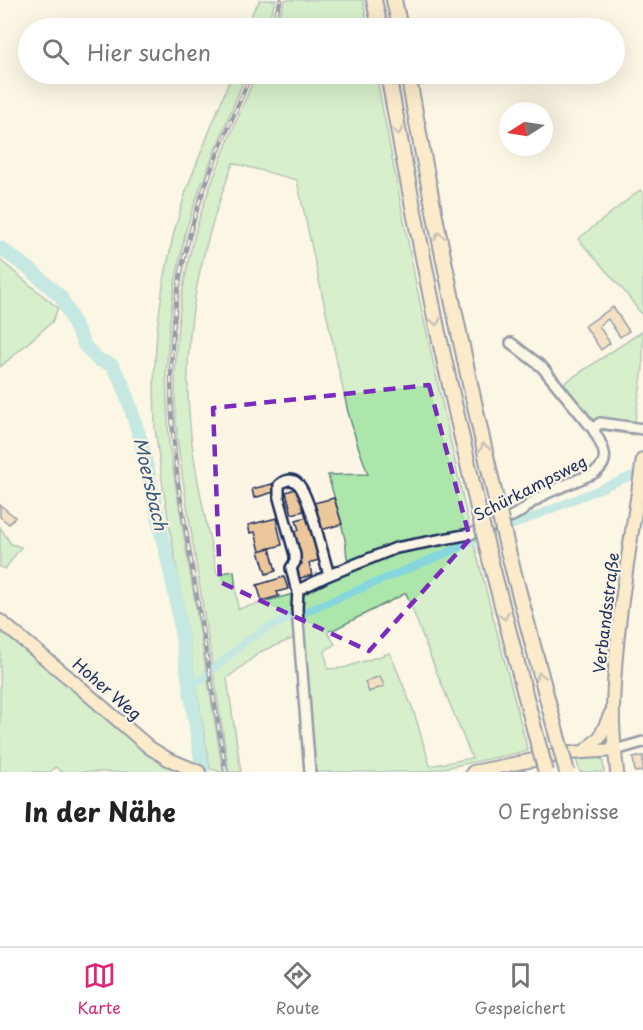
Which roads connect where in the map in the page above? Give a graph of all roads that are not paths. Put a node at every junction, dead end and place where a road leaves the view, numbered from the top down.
1 (374, 0) edge
2 (394, 0) edge
3 (378, 18) edge
4 (398, 18) edge
5 (390, 84) edge
6 (410, 84) edge
7 (512, 343) dead end
8 (593, 429) junction
9 (643, 429) edge
10 (643, 459) edge
11 (329, 575) junction
12 (298, 590) junction
13 (0, 621) edge
14 (612, 710) junction
15 (643, 745) edge
16 (615, 750) junction
17 (583, 752) junction
18 (197, 771) edge
19 (310, 772) edge
20 (473, 772) edge
21 (546, 772) edge
22 (567, 772) edge
23 (617, 772) edge

1 - 3 highway
2 - 4 highway
5 -> 21 highway, bridge
22 -> 6 highway, bridge
7 - 8 street, Schürkampsweg
8 - 9 street
8 - 11 street, Schürkampsweg
10 - 14 main road, Verbandsstraße
11 - 12 street, Schürkampsweg
11 - 12 street
12 - 19 street
13 - 18 main road, Hoher Weg
14 - 16 main road, Verbandsstraße
14 - 17 main road
15 - 16 street
16 - 17 main road
16 - 23 main road, Verbandsstraße
17 - 20 main road

